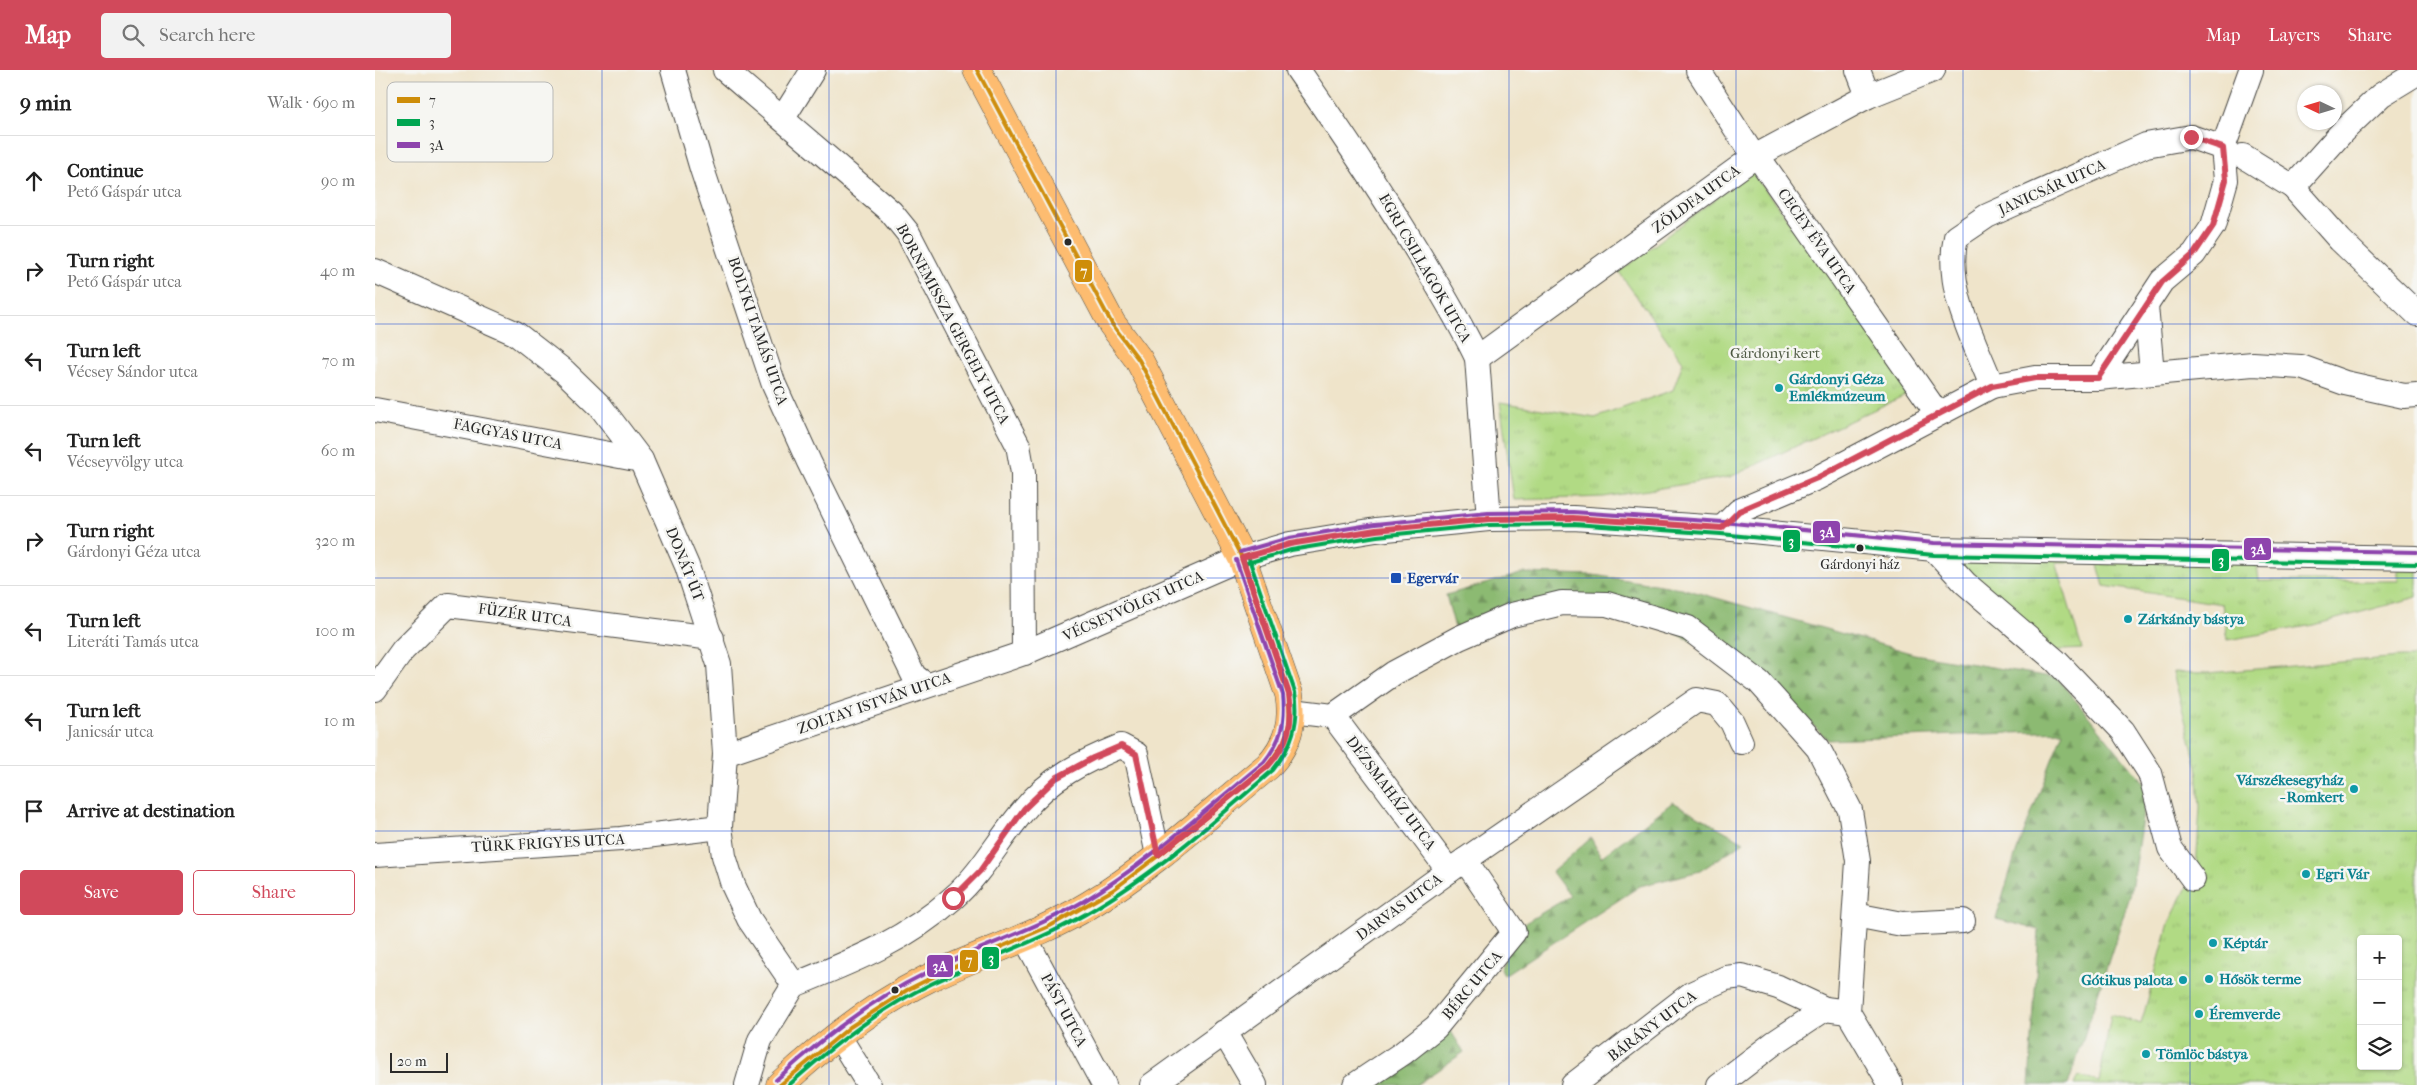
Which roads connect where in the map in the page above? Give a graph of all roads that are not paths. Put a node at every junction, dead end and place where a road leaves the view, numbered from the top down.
1 (673, 70) edge
2 (725, 70) edge
3 (813, 70) edge
4 (977, 70) edge
5 (1298, 70) edge
6 (1698, 70) edge
7 (1858, 70) edge
8 (1933, 70) edge
9 (2251, 70) edge
10 (2417, 72) edge
11 (1869, 96) junction
12 (783, 118) junction
13 (2233, 152) junction
14 (1754, 157) junction
15 (2293, 187) junction
16 (375, 271) edge
17 (2145, 306) junction
18 (2417, 314) edge
19 (1477, 358) junction
20 (2152, 373) junction
21 (2098, 378) junction
22 (1992, 386) junction
23 (2417, 395) edge
24 (375, 410) edge
25 (1937, 413) junction
26 (641, 460) junction
27 (1489, 519) junction
28 (1722, 528) junction
29 (1933, 549) junction
30 (1242, 558) junction
31 (2417, 558) edge
32 (712, 638) junction
33 (1024, 653) junction
34 (926, 685) junction
35 (375, 688) edge
36 (1292, 711) junction
37 (1333, 716) junction
38 (1741, 742) dead end
39 (725, 754) junction
40 (720, 827) junction
41 (375, 855) edge
42 (1158, 855) junction
43 (1457, 865) junction
44 (2193, 879) dead end
45 (1855, 915) junction
46 (1963, 921) dead end
47 (1024, 936) junction
48 (794, 985) junction
49 (1825, 1009) junction
50 (1849, 1012) junction
51 (1224, 1032) junction
52 (838, 1036) junction
53 (747, 1085) edge
54 (780, 1085) edge
55 (869, 1085) edge
56 (1104, 1085) edge
57 (1152, 1085) edge
58 (1255, 1085) edge
59 (1355, 1085) edge
60 (1573, 1085) edge
61 (1719, 1085) edge
62 (1891, 1085) edge

1 - 34 street, BOLYKI TAMÁS UTCA
2 - 12 street, BORNEMISSZA GERGELY UTCA
3 - 12 street
4 - 30 main road
5 - 19 street, EGRI CSILLAGOK UTCA
6 - 14 street, CECEY ÉVA UTCA
7 - 11 street
8 - 11 street, ZÖLDFA UTCA
9 - 13 street
10 - 15 street
11 - 14 street, ZÖLDFA UTCA
12 - 33 street, BORNEMISSZA GERGELY UTCA
13 - 15 street
13 - 17 street
13 - 22 street, JANICSÁR UTCA
14 - 19 street, ZÖLDFA UTCA
14 - 25 street, CECEY ÉVA UTCA
15 - 18 street
16 - 26 street, DONÁT ÚT
17 - 20 street
17 - 21 street
19 - 27 street, EGRI CSILLAGOK UTCA
20 - 21 street
20 - 23 street
21 - 22 street
22 - 25 street
24 - 26 street, FAGGYAS UTCA
25 - 28 street
26 - 32 street, DONÁT ÚT
27 - 28 street, VÉCSEYVÖLGY UTCA
27 - 30 street, VÉCSEYVÖLGY UTCA
28 - 29 street, VÉCSEYVÖLGY UTCA
29 - 31 street, VÉCSEYVÖLGY UTCA
29 - 44 street
30 - 33 street, VÉCSEYVÖLGY UTCA
30 - 36 main road
32 - 35 street, FÜZÉR UTCA
32 - 39 street, DONÁT ÚT
33 - 34 street, ZOLTAY ISTVÁN UTCA
34 - 39 street, ZOLTAY ISTVÁN UTCA
36 - 37 street
36 - 42 main road
37 - 43 street, DÉZSMAHÁZ UTCA
37 - 45 street
38 - 43 street, DARVAS UTCA
39 - 40 street, DONÁT ÚT
40 - 41 street, TÜRK FRIGYES UTCA
40 - 48 street, DONÁT ÚT
42 - 47 main road
42 - 48 street
43 - 51 street, DARVAS UTCA
43 - 59 street, BÉRC UTCA
45 - 46 street
45 - 50 street
47 - 52 main road
47 - 56 street, PÁST UTCA
48 - 53 street
49 - 50 street, BÁRÁNY UTCA
49 - 60 street, BÁRÁNY UTCA
49 - 61 street
50 - 62 street
51 - 57 street, DARVAS UTCA
51 - 58 street
52 - 54 main road
52 - 55 street

